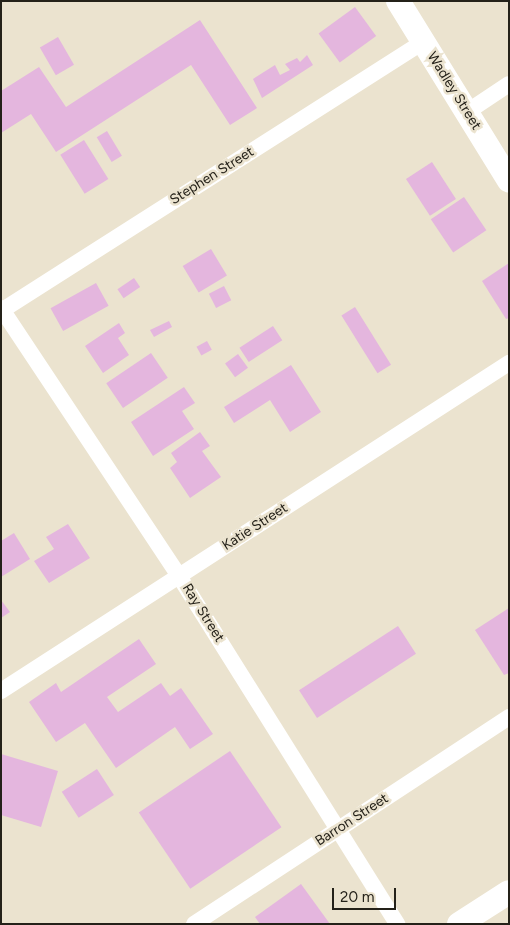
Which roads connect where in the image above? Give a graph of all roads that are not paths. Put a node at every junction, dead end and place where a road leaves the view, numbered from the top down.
1 (398, 1) edge
2 (424, 42) junction
3 (509, 84) edge
4 (467, 112) junction
5 (509, 181) edge
6 (2, 310) edge
7 (509, 363) edge
8 (179, 576) junction
9 (1, 691) edge
10 (509, 717) edge
11 (338, 830) junction
12 (509, 892) edge
13 (194, 924) edge
14 (397, 924) edge
15 (459, 924) edge

1 - 2 street, Wadley Street
2 - 4 street, Wadley Street
2 - 6 street, Stephen Street
3 - 4 street
4 - 5 street, Wadley Street
6 - 8 street, Ray Street
7 - 8 street, Katie Street
8 - 9 street, Katie Street
8 - 11 street, Ray Street
10 - 11 street, Barron Street
11 - 13 street, Barron Street
11 - 14 street, Ray Street
12 - 15 street

